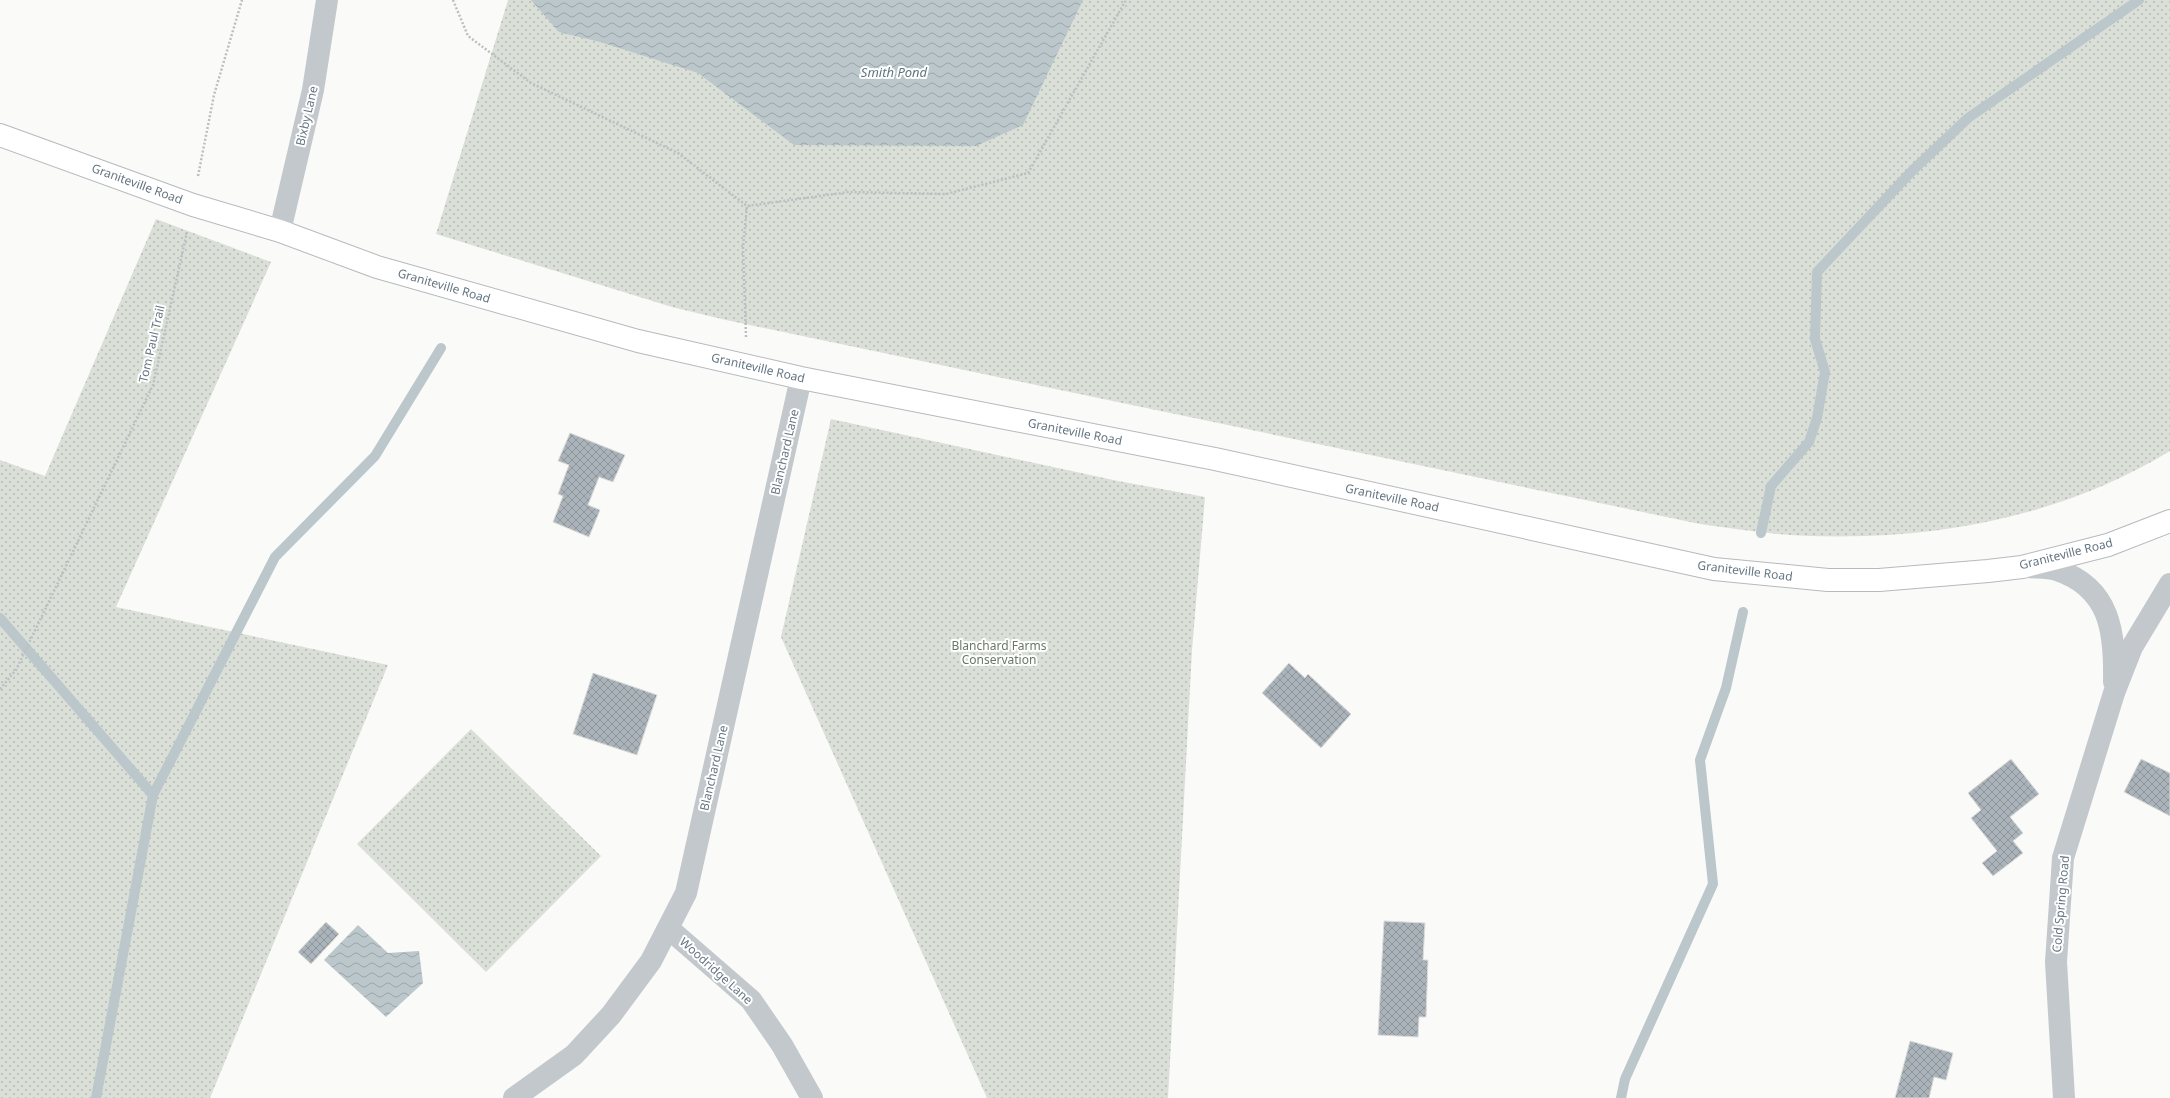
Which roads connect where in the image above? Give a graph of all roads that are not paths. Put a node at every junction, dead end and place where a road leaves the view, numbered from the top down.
1 (327, 0) edge
2 (0, 135) edge
3 (280, 231) junction
4 (801, 378) junction
5 (2170, 521) edge
6 (2022, 566) junction
7 (2170, 584) edge
8 (2114, 692) junction
9 (668, 928) junction
10 (514, 1098) edge
11 (812, 1098) edge
12 (2064, 1098) edge

1 - 3 street, Bixby Lane
2 - 3 main road, Graniteville Road
3 - 4 main road, Graniteville Road
4 - 6 main road, Graniteville Road
4 - 9 street, Blanchard Lane
5 - 6 main road, Graniteville Road
6 - 8 street, Cold Spring Road
7 - 8 street, Cold Spring Road
8 - 12 street, Cold Spring Road
9 - 10 street, Blanchard Lane
9 - 11 street, Woodridge Lane

